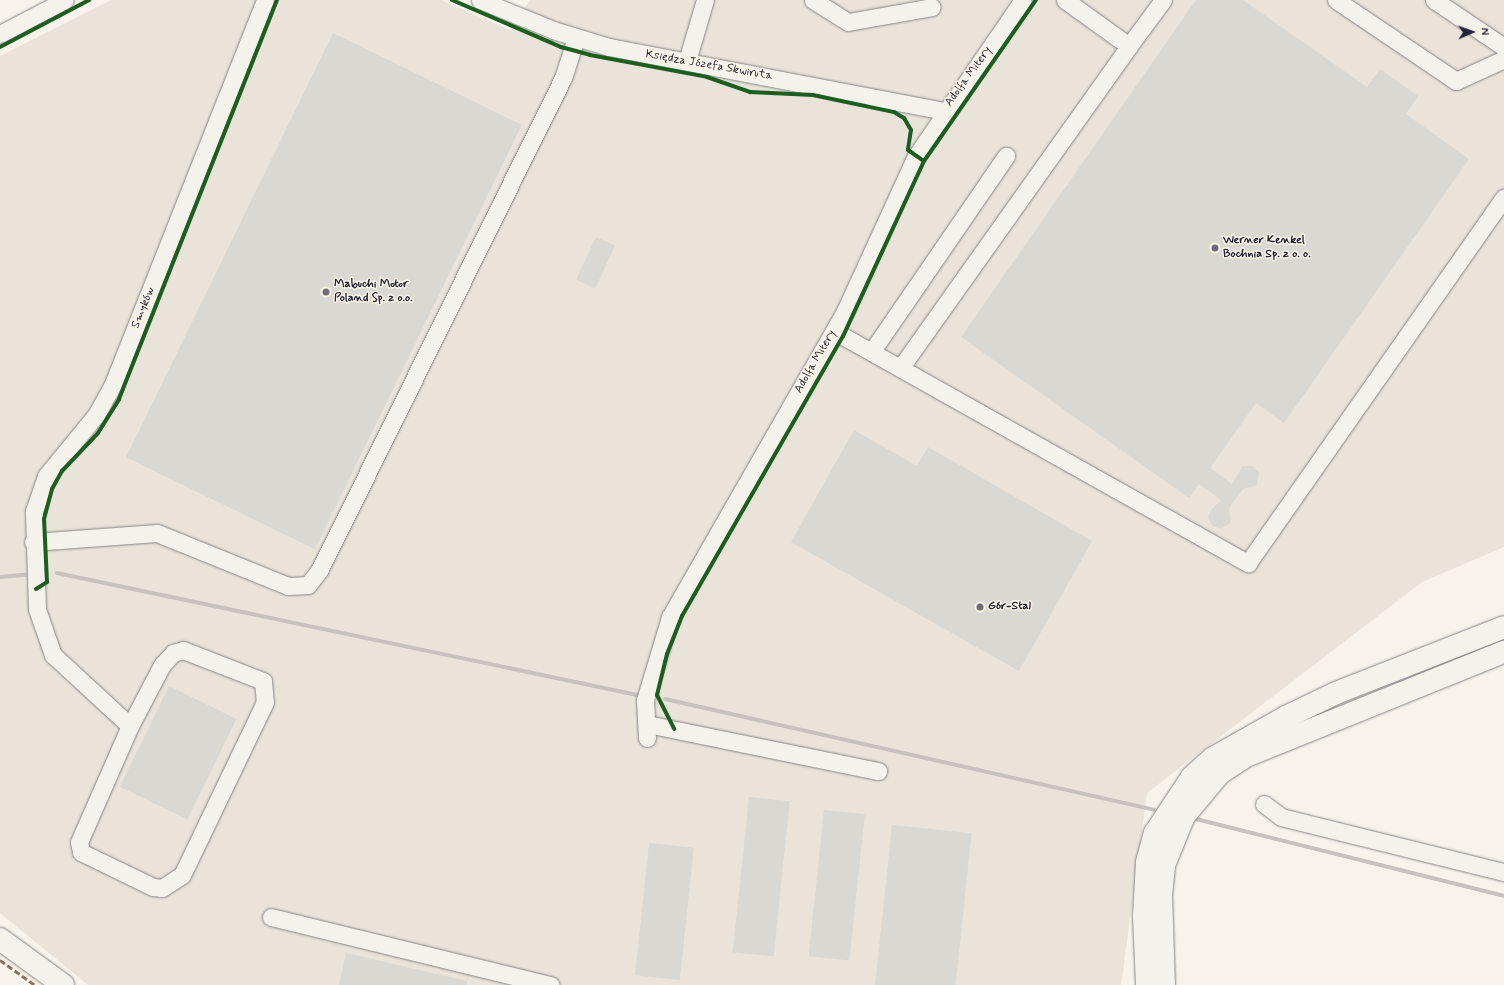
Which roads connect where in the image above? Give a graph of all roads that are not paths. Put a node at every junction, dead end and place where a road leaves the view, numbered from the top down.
1 (64, 0) edge
2 (265, 0) edge
3 (480, 0) edge
4 (705, 0) edge
5 (814, 0) edge
6 (1023, 0) edge
7 (1065, 0) edge
8 (1163, 0) edge
9 (1336, 0) edge
10 (1434, 0) edge
11 (932, 7) dead end
12 (0, 34) edge
13 (576, 38) junction
14 (1129, 46) junction
15 (1504, 47) edge
16 (1504, 59) edge
17 (687, 61) junction
18 (944, 111) junction
19 (1006, 156) dead end
20 (1504, 198) edge
21 (834, 331) junction
22 (872, 351) junction
23 (901, 367) junction
24 (33, 542) junction
25 (1504, 627) edge
26 (1504, 652) edge
27 (130, 726) junction
28 (878, 771) dead end
29 (1264, 804) dead end
30 (1504, 872) edge
31 (271, 917) dead end
32 (0, 939) edge
33 (63, 985) edge
34 (551, 985) edge
35 (1147, 985) edge
36 (1164, 985) edge

1 - 12 street
2 - 24 street, Smyków
3 - 13 street, Księdza Józefa Skwiruta
4 - 17 street
5 - 11 street
6 - 18 street, Adolfa Mitery
7 - 14 street
8 - 14 street
9 - 16 street
10 - 15 street
13 - 17 street, Księdza Józefa Skwiruta
13 - 24 street
14 - 23 street
17 - 18 street, Księdza Józefa Skwiruta
18 - 21 street, Adolfa Mitery
19 - 22 street
20 - 23 street
21 - 22 street
21 - 28 street, Adolfa Mitery
22 - 23 street
24 - 27 street, Smyków
25 - 35 main road
26 - 36 main road
27 - 27 street
29 - 30 street
31 - 34 street
32 - 33 main road

